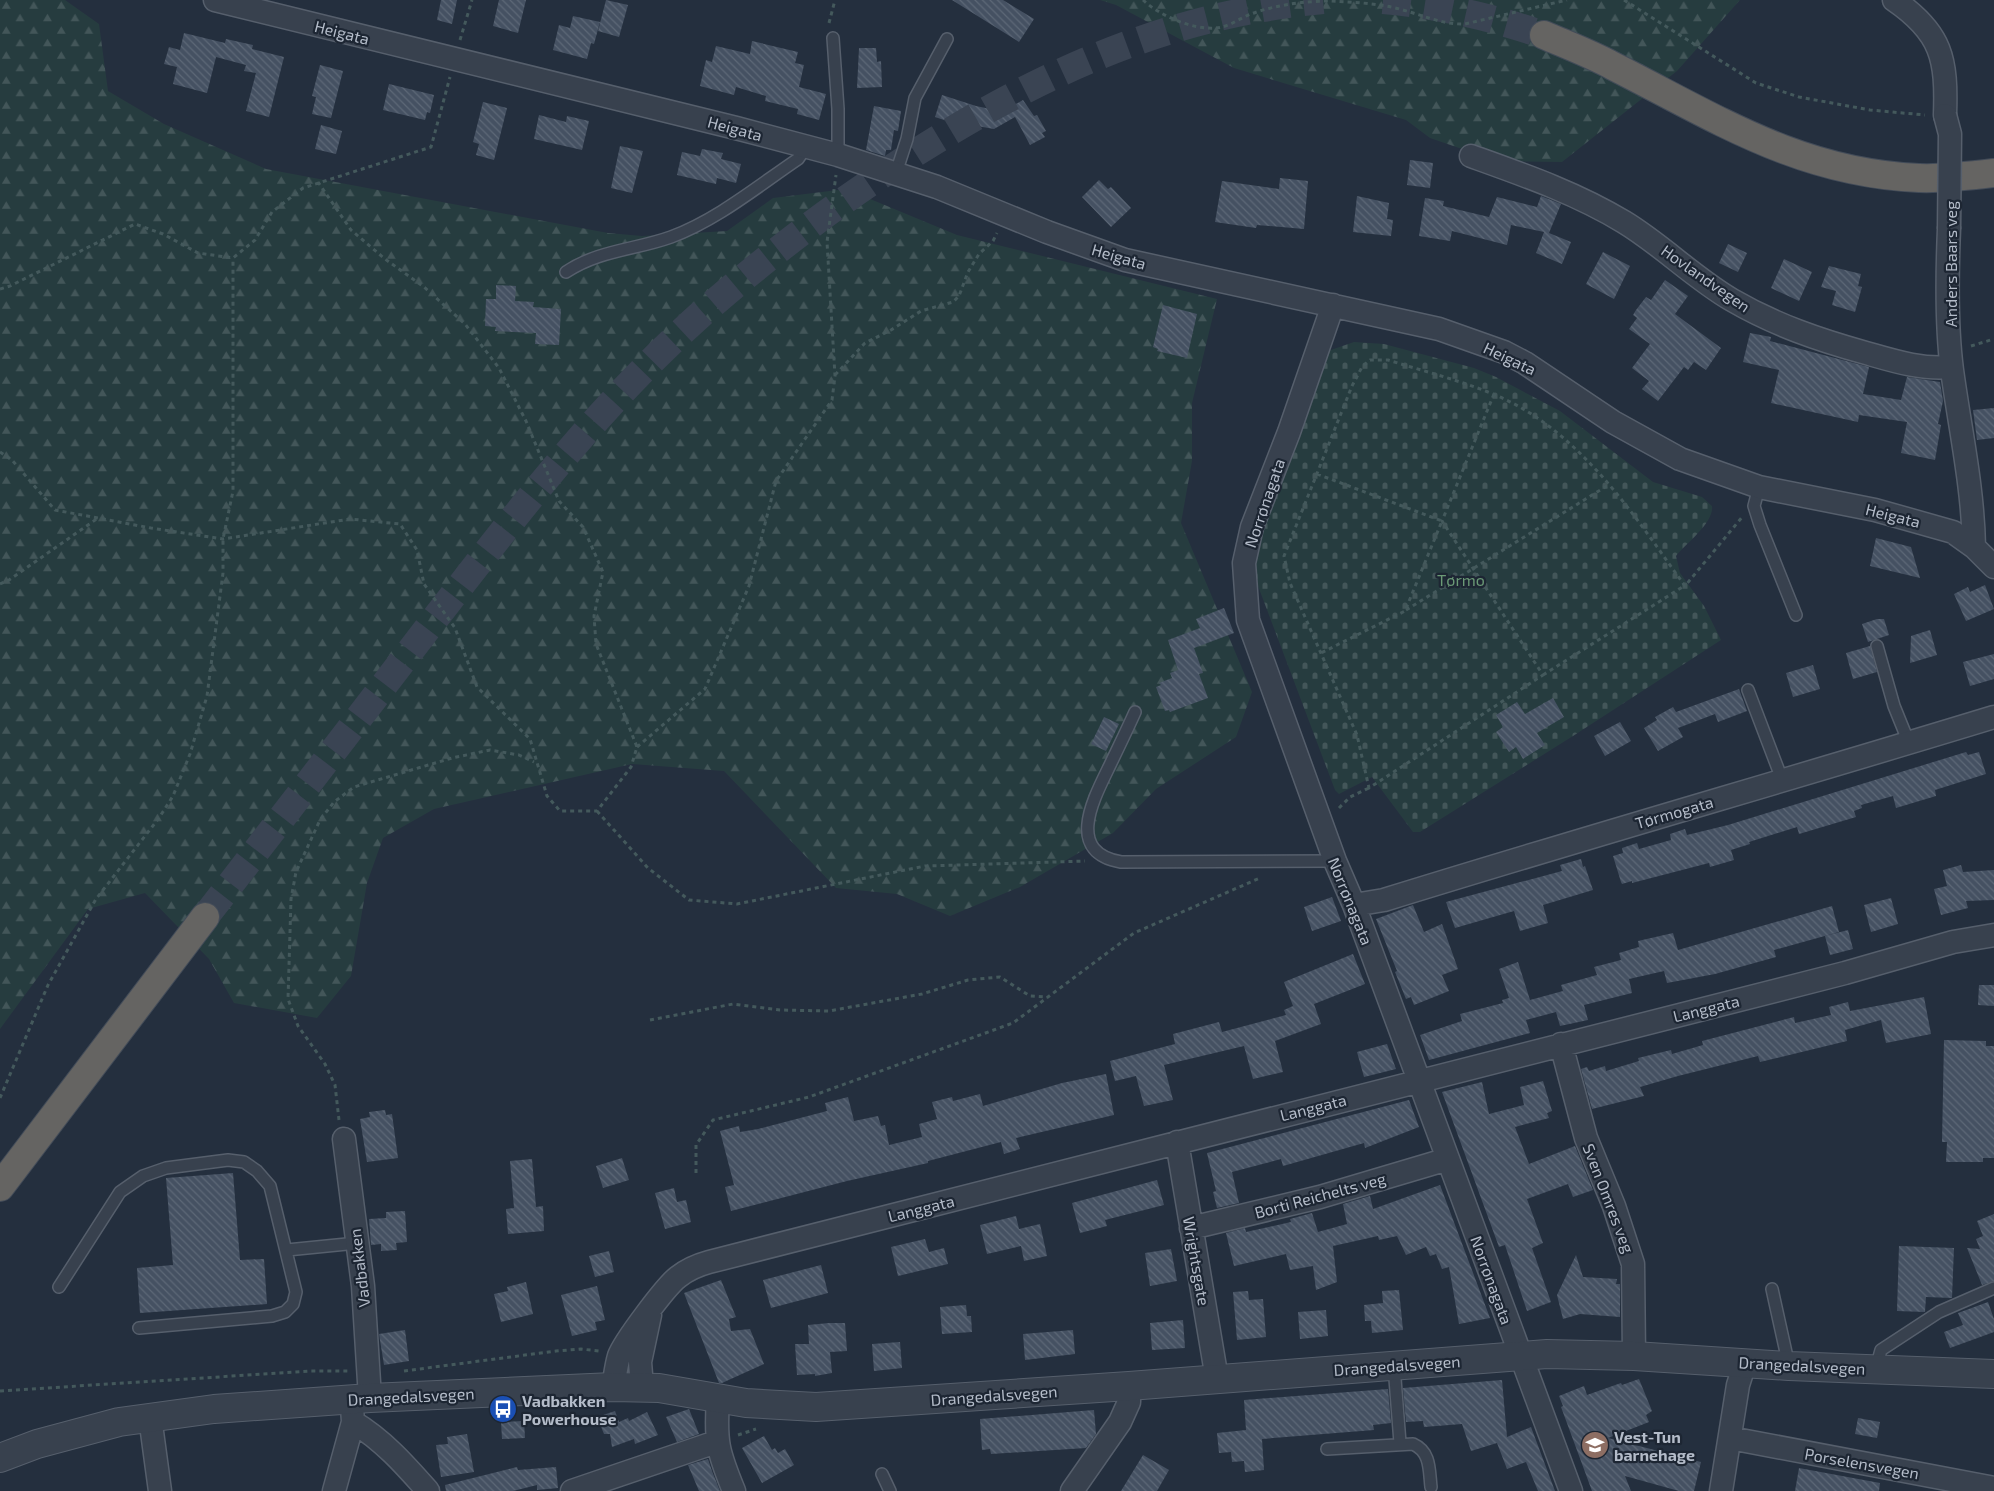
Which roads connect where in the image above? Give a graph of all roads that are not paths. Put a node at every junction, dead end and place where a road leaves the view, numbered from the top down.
1 (215, 0) edge
2 (1894, 0) edge
3 (1544, 35) tunnel mouth
4 (833, 38) road end
5 (947, 39) dead end
6 (806, 148) junction
7 (838, 155) junction
8 (1471, 156) dead end
9 (896, 173) junction
10 (1994, 173) edge
11 (566, 272) dead end
12 (1334, 305) junction
13 (1952, 367) junction
14 (1757, 496) junction
15 (1974, 547) junction
16 (1994, 567) edge
17 (1796, 615) dead end
18 (1877, 646) dead end
19 (1748, 690) dead end
20 (1135, 712) dead end
21 (1994, 718) edge
22 (1909, 743) junction
23 (1782, 782) junction
24 (1335, 861) junction
25 (1354, 905) junction
26 (205, 916) tunnel mouth
27 (1994, 935) edge
28 (1561, 1044) junction
29 (1419, 1080) junction
30 (344, 1139) road end
31 (1177, 1142) junction
32 (1448, 1159) junction
33 (0, 1187) edge
34 (1191, 1228) junction
35 (357, 1243) junction
36 (287, 1250) junction
37 (59, 1287) dead end
38 (1994, 1288) edge
39 (1772, 1289) dead end
40 (650, 1311) junction
41 (139, 1328) dead end
42 (1520, 1355) junction
43 (1634, 1356) junction
44 (1744, 1363) junction
45 (1394, 1366) junction
46 (1789, 1366) junction
47 (1876, 1368) junction
48 (1994, 1374) edge
49 (1217, 1379) junction
50 (613, 1386) junction
51 (1129, 1386) junction
52 (642, 1387) junction
53 (361, 1398) junction
54 (718, 1399) junction
55 (150, 1416) junction
56 (1730, 1438) junction
57 (716, 1442) junction
58 (1400, 1443) junction
59 (1327, 1449) dead end
60 (0, 1458) edge
61 (882, 1474) dead end
62 (1431, 1487) dead end
63 (1994, 1488) edge
64 (160, 1491) edge
65 (334, 1491) edge
66 (428, 1491) edge
67 (572, 1491) edge
68 (734, 1491) edge
69 (890, 1491) edge
70 (1072, 1491) edge
71 (1571, 1491) edge
72 (1721, 1491) edge

1 - 6 street, Heigata
2 - 13 street, Anders Baars veg, bridge
3 - 10 highway
4 - 7 lane
5 - 9 lane
6 - 7 street, Heigata
6 - 11 lane
7 - 9 street, Heigata
8 - 13 street, Hovlandvegen
9 - 12 street, Heigata
12 - 14 street, Heigata
12 - 24 street, Norrønagata
13 - 15 street, Anders Baars veg
14 - 15 street, Heigata
14 - 17 lane
15 - 16 street, Heigata
18 - 22 lane
19 - 23 lane
20 - 24 lane
21 - 22 street, Tørmogata
22 - 23 street, Tørmogata
23 - 25 street, Tørmogata
24 - 25 street, Norrønagata
25 - 29 street, Norrønagata
26 - 33 highway
27 - 28 street, Langgata
28 - 29 street, Langgata
28 - 43 street, Sven Omres veg
29 - 31 street, Langgata
29 - 32 street, Norrønagata
30 - 35 street, Vadbakken
31 - 34 street, Wrightsgate
31 - 40 street, Langgata
32 - 34 street, Borti Reichelts veg
32 - 42 street, Norrønagata
34 - 49 street, Wrightsgate
35 - 36 lane
35 - 53 street, Vadbakken
36 - 37 lane
36 - 41 lane
38 - 47 lane
39 - 46 lane
40 - 50 street, Langgata
40 - 52 street, Langgata
42 - 43 street, Drangedalsvegen
42 - 45 street, Drangedalsvegen
42 - 71 street, Norrønagata
43 - 44 street, Drangedalsvegen
44 - 46 street, Drangedalsvegen
44 - 56 street
45 - 49 street, Drangedalsvegen
45 - 58 lane
46 - 47 street, Drangedalsvegen
47 - 48 street, Drangedalsvegen
49 - 51 street, Drangedalsvegen
50 - 52 street, Drangedalsvegen
50 - 53 street, Drangedalsvegen
51 - 54 street, Drangedalsvegen
51 - 70 street
52 - 54 street, Drangedalsvegen
53 - 55 street, Drangedalsvegen
53 - 65 street, Vadbakken
53 - 66 street
54 - 57 street
55 - 60 street, Drangedalsvegen
55 - 64 street
56 - 63 street, Porselensvegen
56 - 72 street
57 - 67 street
57 - 68 street
58 - 59 lane
58 - 62 lane
61 - 69 lane

